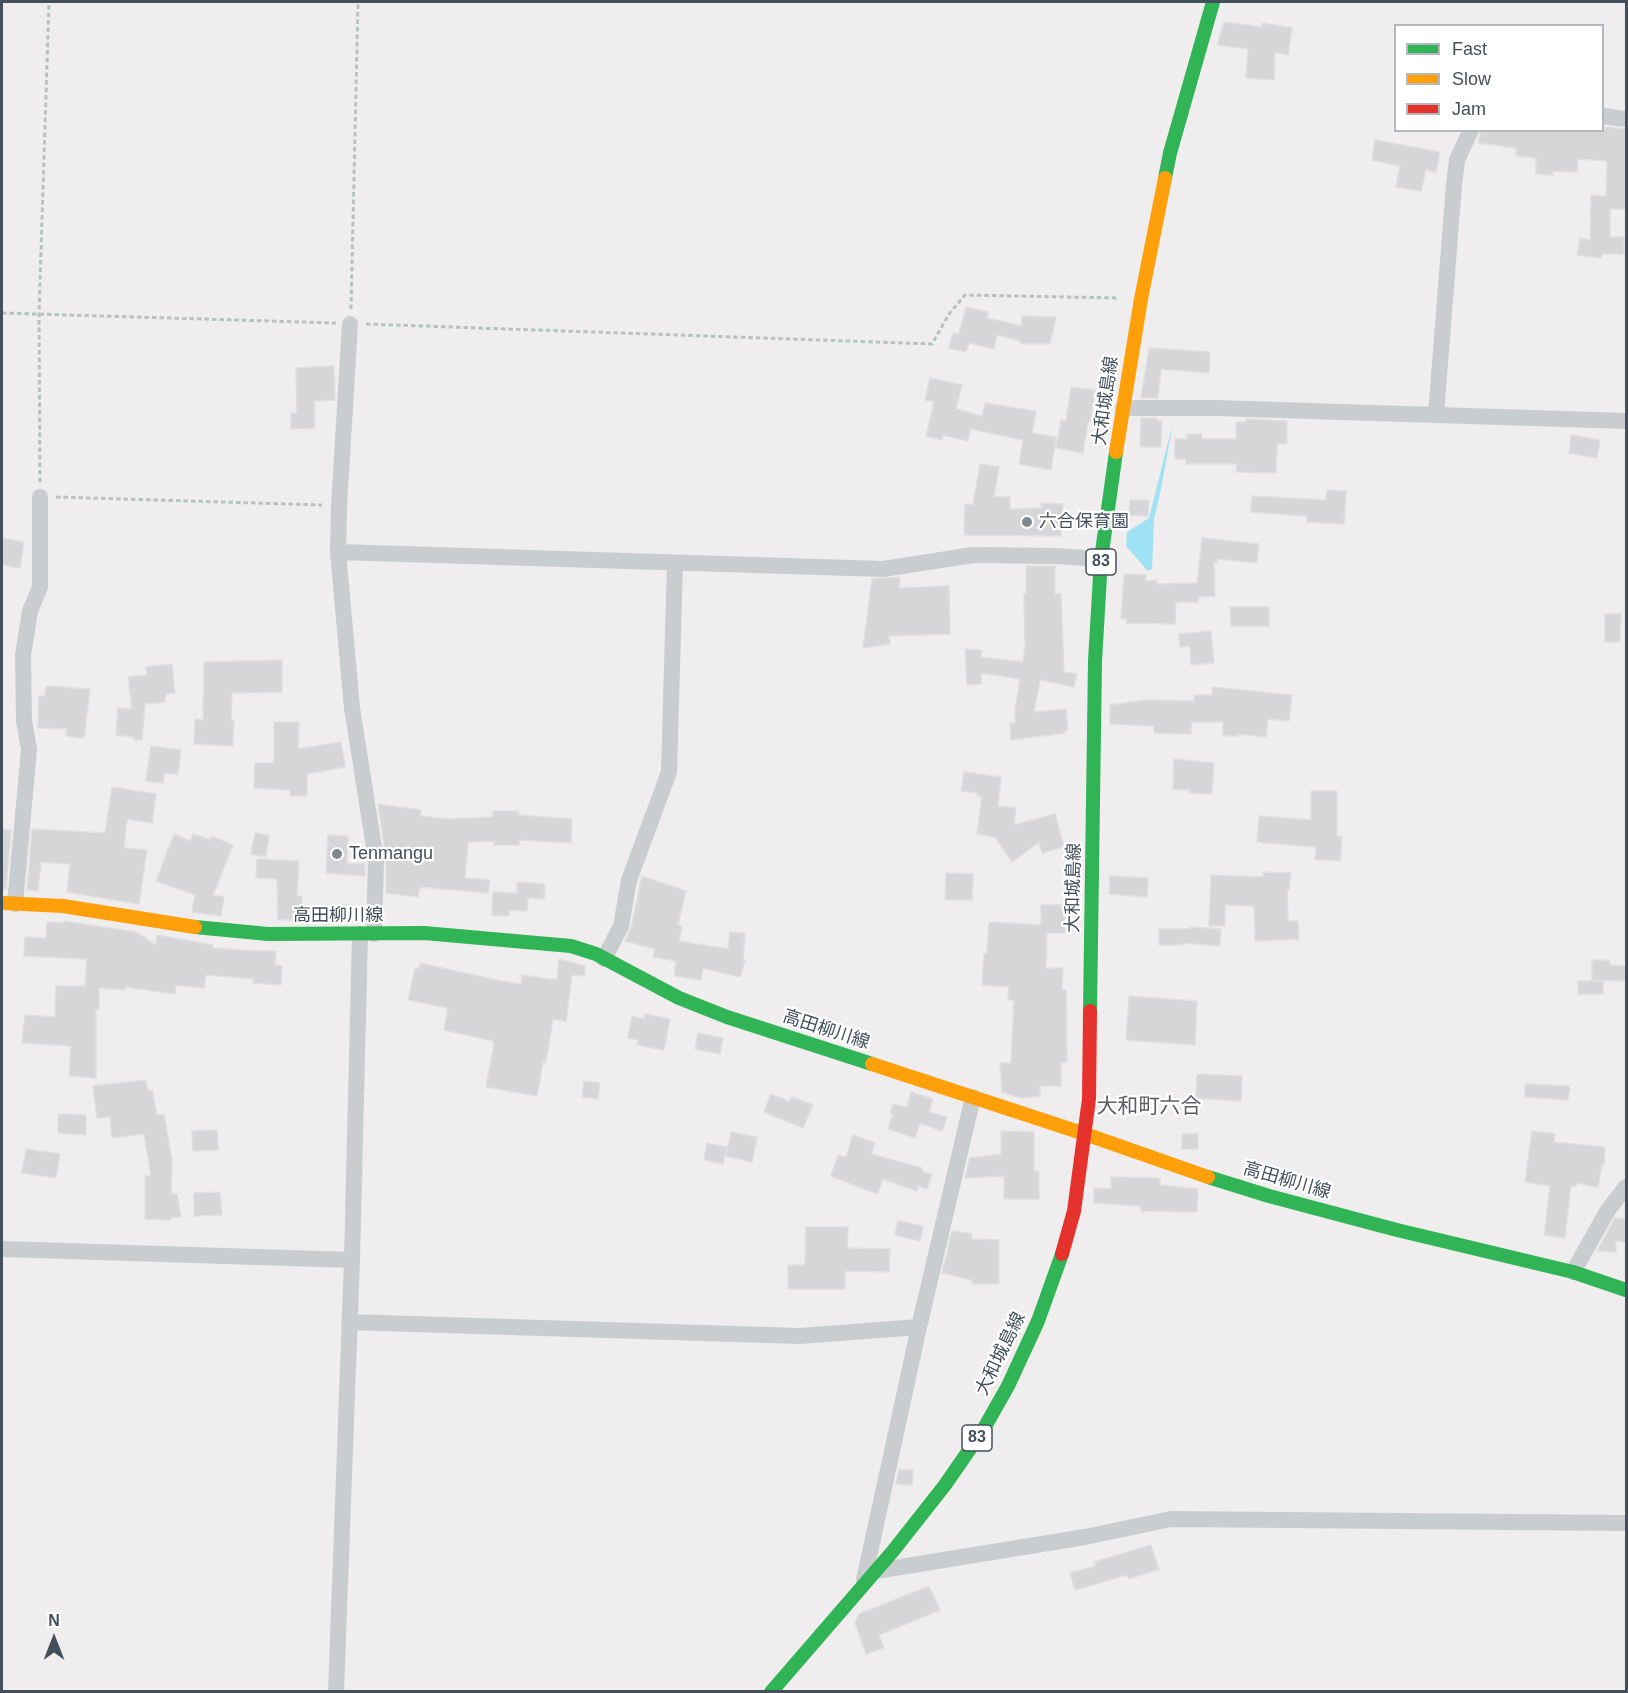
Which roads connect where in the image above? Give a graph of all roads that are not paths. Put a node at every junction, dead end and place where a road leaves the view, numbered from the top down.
1 (1213, 2) edge
2 (1604, 117) edge
3 (1626, 119) edge
4 (1470, 132) edge
5 (350, 324) road end
6 (1123, 408) junction
7 (1436, 414) junction
8 (1626, 421) edge
9 (40, 496) road end
10 (338, 552) junction
11 (1101, 559) junction
12 (675, 562) junction
13 (8, 904) edge
14 (367, 934) junction
15 (604, 958) junction
16 (973, 1097) junction
17 (1086, 1134) junction
18 (1626, 1186) edge
19 (2, 1249) edge
20 (352, 1260) junction
21 (1573, 1272) junction
22 (1626, 1290) edge
23 (349, 1322) junction
24 (919, 1327) junction
25 (1626, 1523) edge
26 (876, 1571) junction
27 (862, 1586) junction
28 (336, 1692) edge
29 (771, 1692) edge

1 - 6 main road, 大和城島線 / 83
2 - 3 street
4 - 7 street
5 - 10 street
6 - 7 street
6 - 11 main road, 大和城島線 / 83
7 - 8 street
9 - 13 street
10 - 12 street
10 - 14 street
11 - 12 street
11 - 17 main road, 大和城島線 / 83
12 - 15 street
13 - 14 main road, 高田柳川線
14 - 15 main road, 高田柳川線
14 - 20 street
15 - 16 main road, 高田柳川線
16 - 17 main road, 高田柳川線
16 - 24 street
17 - 21 main road, 高田柳川線
17 - 26 main road, 大和城島線 / 83
18 - 21 street
19 - 20 street
20 - 23 street
21 - 22 main road, 高田柳川線
23 - 24 street
23 - 28 street
24 - 27 street
25 - 26 street
26 - 27 main road, 大和城島線 / 83
27 - 29 main road, 大和城島線 / 83

